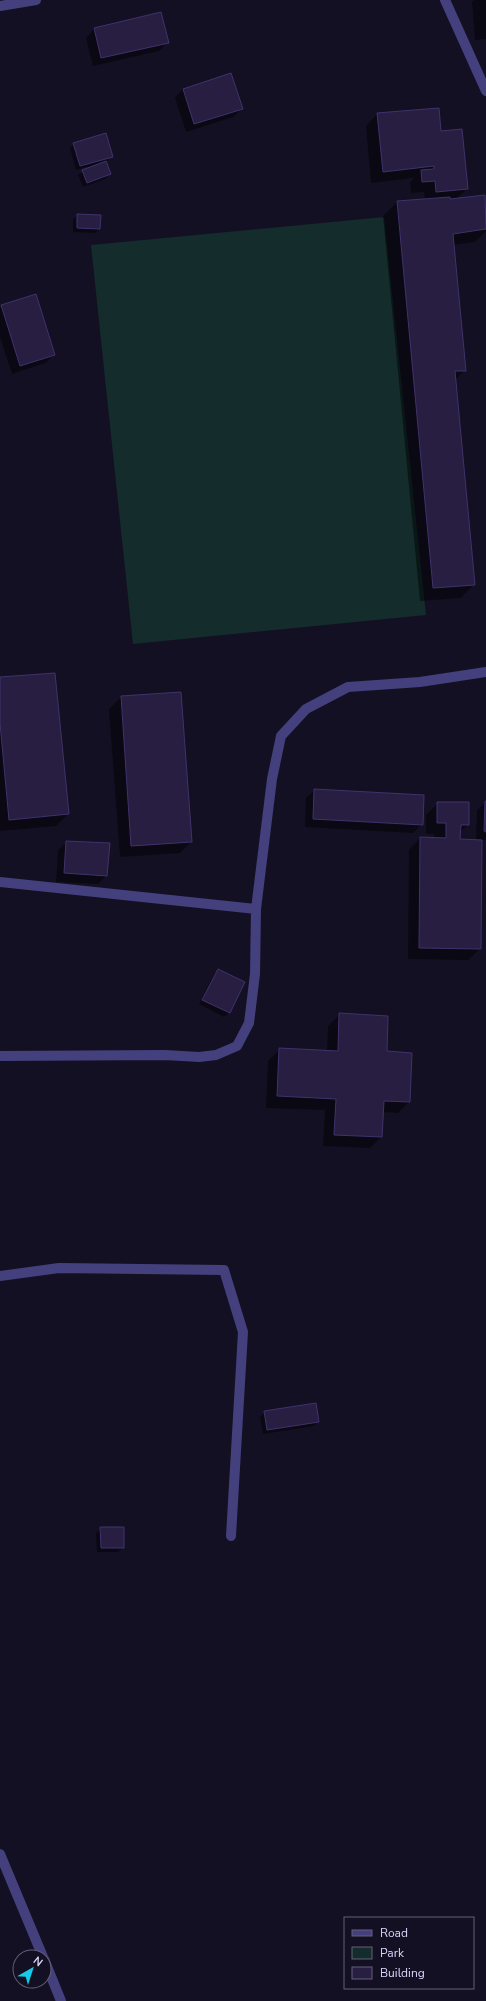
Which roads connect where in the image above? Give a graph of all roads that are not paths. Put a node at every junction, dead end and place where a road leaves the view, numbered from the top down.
1 (36, 0) edge
2 (445, 0) edge
3 (0, 6) edge
4 (486, 91) edge
5 (486, 672) edge
6 (0, 882) edge
7 (256, 908) junction
8 (0, 1056) edge
9 (0, 1276) edge
10 (232, 1536) dead end
11 (0, 1854) edge
12 (40, 1949) edge
13 (52, 1977) edge
14 (62, 2001) edge

1 - 3 street
2 - 4 street
5 - 7 street
6 - 7 street
7 - 8 street
9 - 10 street
11 - 12 street
13 - 14 street

